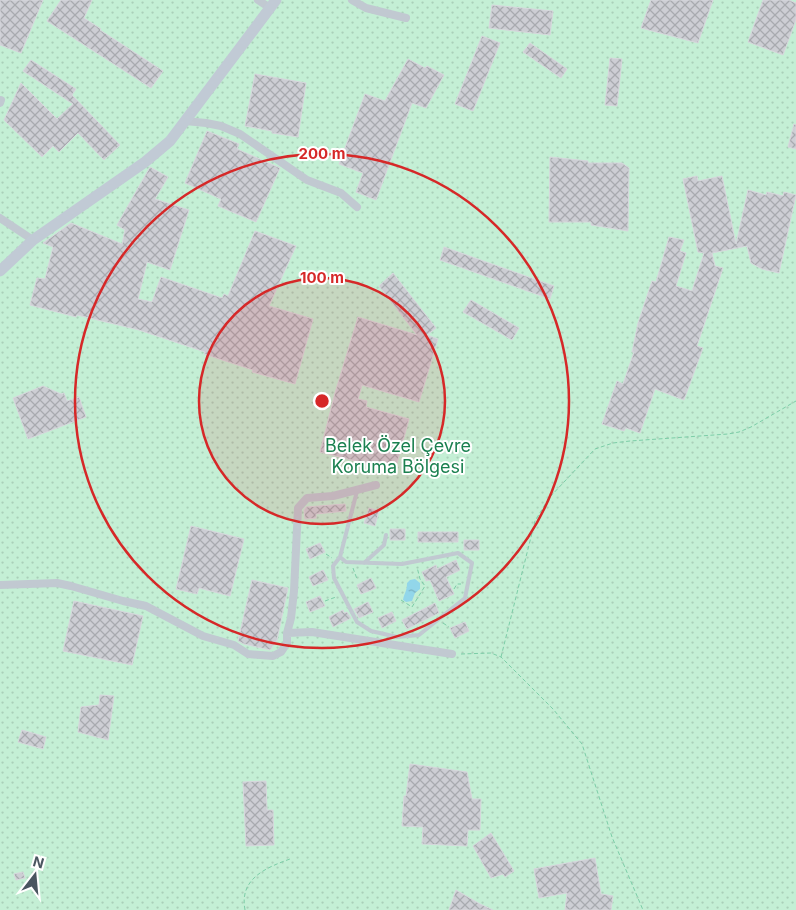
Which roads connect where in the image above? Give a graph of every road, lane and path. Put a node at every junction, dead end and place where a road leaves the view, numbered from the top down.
1 (258, 0) edge
2 (352, 0) edge
3 (273, 4) edge
4 (406, 18) dead end
5 (185, 121) junction
6 (357, 207) dead end
7 (0, 218) edge
8 (33, 240) junction
9 (0, 271) edge
10 (796, 401) edge
11 (376, 485) dead end
12 (357, 491) junction
13 (386, 535) dead end
14 (340, 557) junction
15 (415, 561) junction
16 (351, 562) junction
17 (364, 563) junction
18 (357, 579) dead end
19 (0, 584) edge
20 (468, 585) junction
21 (454, 588) dead end
22 (343, 594) junction
23 (401, 600) dead end
24 (325, 601) dead end
25 (287, 633) junction
26 (452, 654) joint
27 (502, 657) junction
28 (290, 859) dead end
29 (245, 910) edge
30 (643, 910) edge

1 - 3 street
2 - 4 street
3 - 5 main road
5 - 6 street
5 - 8 main road
7 - 8 street
8 - 9 main road
10 - 27 path
11 - 12 street
12 - 14 lane
12 - 25 street
13 - 17 lane
14 - 16 lane
14 - 22 lane
15 - 17 lane
15 - 20 lane
15 - 23 path
16 - 17 lane
16 - 18 path
19 - 25 street
20 - 21 path
20 - 22 lane
22 - 24 path
25 - 26 street
26 - 27 path
27 - 30 path
28 - 29 path

